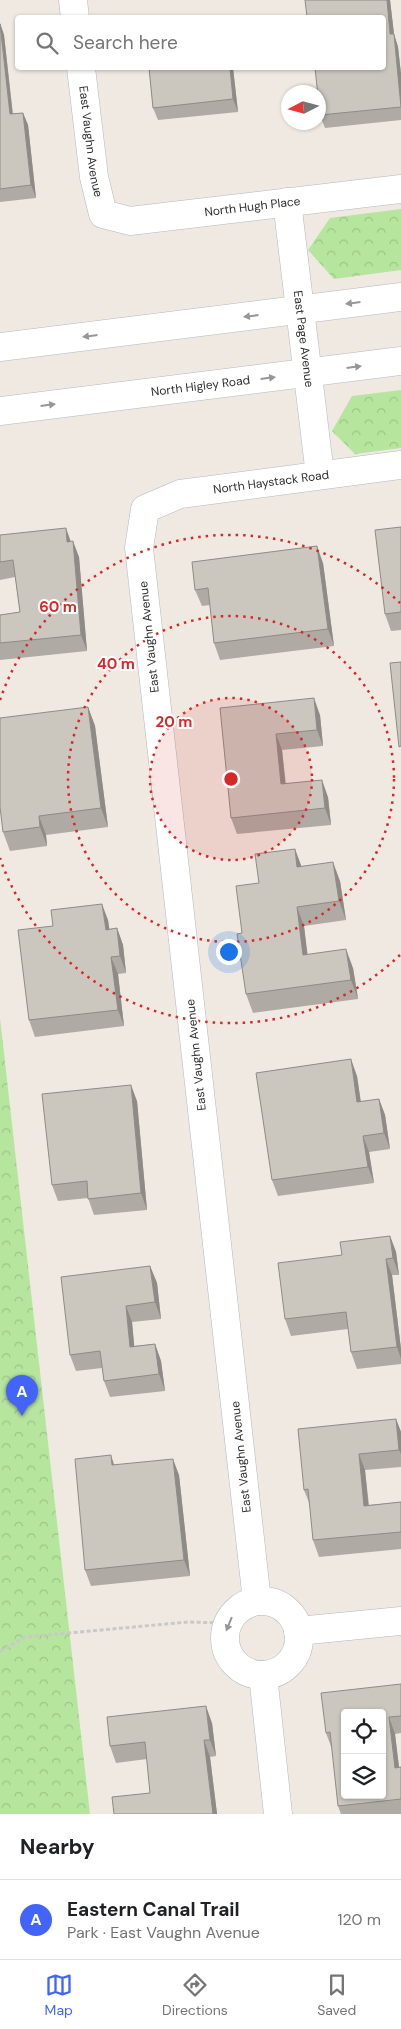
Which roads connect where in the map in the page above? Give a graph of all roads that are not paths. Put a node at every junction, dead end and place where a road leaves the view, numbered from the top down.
1 (73, 0) edge
2 (76, 15) edge
3 (81, 70) edge
4 (401, 189) edge
5 (286, 202) junction
6 (103, 214) joint
7 (401, 297) edge
8 (300, 310) junction
9 (0, 347) edge
10 (401, 361) edge
11 (307, 373) junction
12 (0, 411) edge
13 (401, 465) edge
14 (320, 475) junction
15 (144, 509) joint
16 (257, 1601) junction
17 (401, 1621) edge
18 (298, 1631) junction
19 (262, 1675) junction
20 (278, 1814) edge

1 - 2 street
3 - 6 street, East Vaughn Avenue
4 - 5 street, North Hugh Place
5 - 6 street, North Hugh Place
5 - 8 street, East Page Avenue
7 -> 8 street
8 -> 9 street
8 - 11 street, East Page Avenue
11 -> 10 street, North Higley Road
12 -> 11 street, North Higley Road
11 - 14 street, East Page Avenue
13 - 14 street, North Haystack Road
14 - 15 street, North Haystack Road
15 - 16 street, East Vaughn Avenue
16 - 18 street
16 -> 19 street
17 - 18 street
18 - 19 street
19 - 20 street

